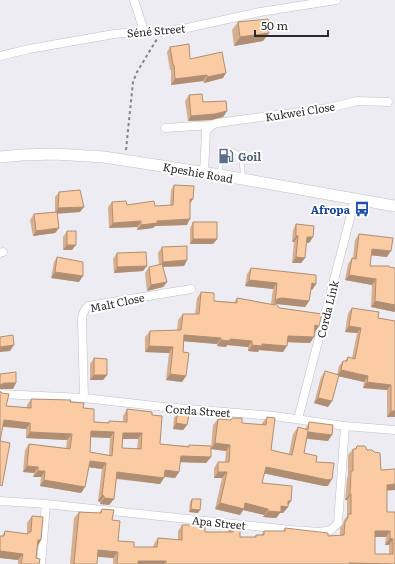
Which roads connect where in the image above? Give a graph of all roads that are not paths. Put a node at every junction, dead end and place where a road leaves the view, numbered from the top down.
1 (134, 0) edge
2 (336, 0) edge
3 (144, 31) junction
4 (0, 56) edge
5 (388, 102) dead end
6 (212, 125) junction
7 (165, 128) dead end
8 (0, 157) edge
9 (204, 173) junction
10 (220, 175) junction
11 (243, 179) junction
12 (355, 199) junction
13 (395, 206) edge
14 (191, 289) dead end
15 (0, 394) edge
16 (84, 398) junction
17 (298, 419) junction
18 (345, 426) junction
19 (395, 430) edge
20 (0, 501) edge
21 (46, 504) junction
22 (41, 564) edge

1 - 3 street
2 - 3 street, Séné Street
3 - 4 street, Séné Street
5 - 6 street, Kukwei Close
6 - 7 street, Kukwei Close
6 - 9 street
8 - 9 street, Kpeshie Road
9 - 10 street, Kpeshie Road
10 - 11 street, Kpeshie Road
10 - 11 lane
11 - 12 street, Kpeshie Road
12 - 13 street, Kpeshie Road
12 - 17 street, Corda Link
14 - 16 street, Malt Close
15 - 16 street, Corda Street
16 - 17 street, Corda Street
17 - 18 street, Corda Street
18 - 19 street, Corda Street
18 - 21 street, Apa Street
20 - 21 street, Apa Street
21 - 22 street

